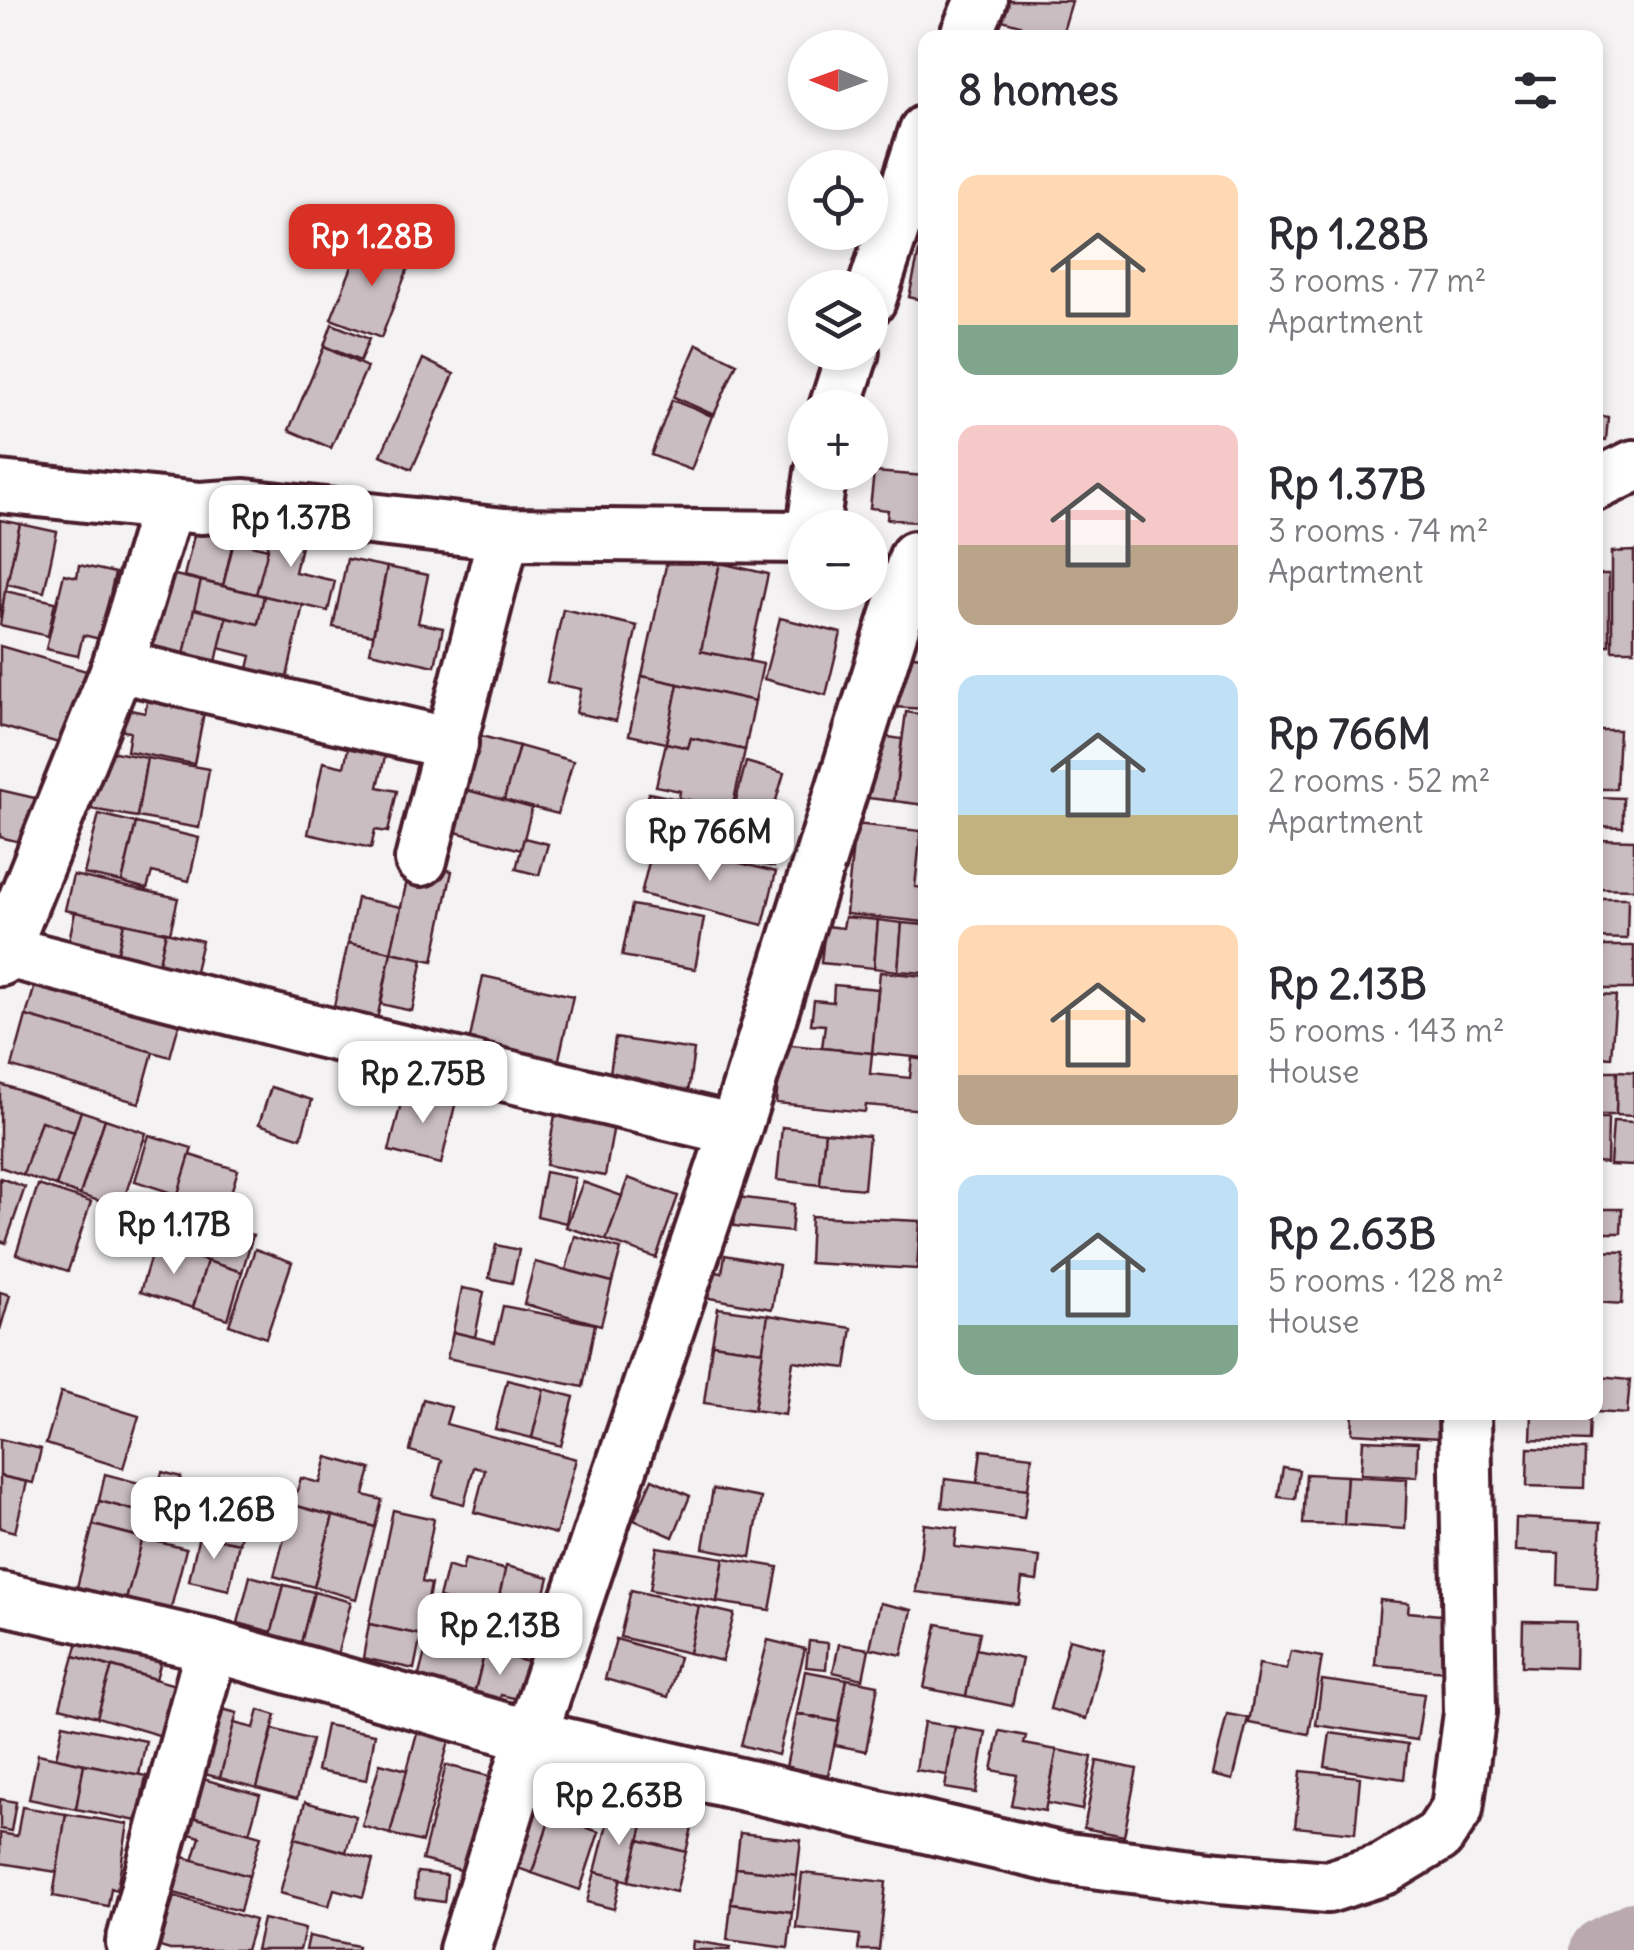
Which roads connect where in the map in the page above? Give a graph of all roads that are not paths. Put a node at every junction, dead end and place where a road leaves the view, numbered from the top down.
1 (981, 0) edge
2 (968, 30) edge
3 (918, 153) edge
4 (880, 270) edge
5 (1634, 466) edge
6 (1603, 481) edge
7 (0, 487) edge
8 (167, 505) junction
9 (504, 534) junction
10 (788, 538) edge
11 (903, 558) edge
12 (118, 666) junction
13 (452, 744) junction
14 (420, 860) dead end
15 (2, 955) edge
16 (734, 1130) junction
17 (1465, 1420) edge
18 (0, 1598) edge
19 (212, 1646) junction
20 (531, 1736) junction
21 (132, 1942) dead end
22 (465, 1950) edge

1 - 2 street
3 - 4 street
5 - 6 street
7 - 8 street
8 - 9 street
8 - 12 street
9 - 10 street
9 - 13 street
11 - 16 street
12 - 13 street
12 - 15 street
13 - 14 street
15 - 16 street
16 - 20 street
17 - 20 street
18 - 19 street
19 - 20 street
19 - 21 street
20 - 22 street

